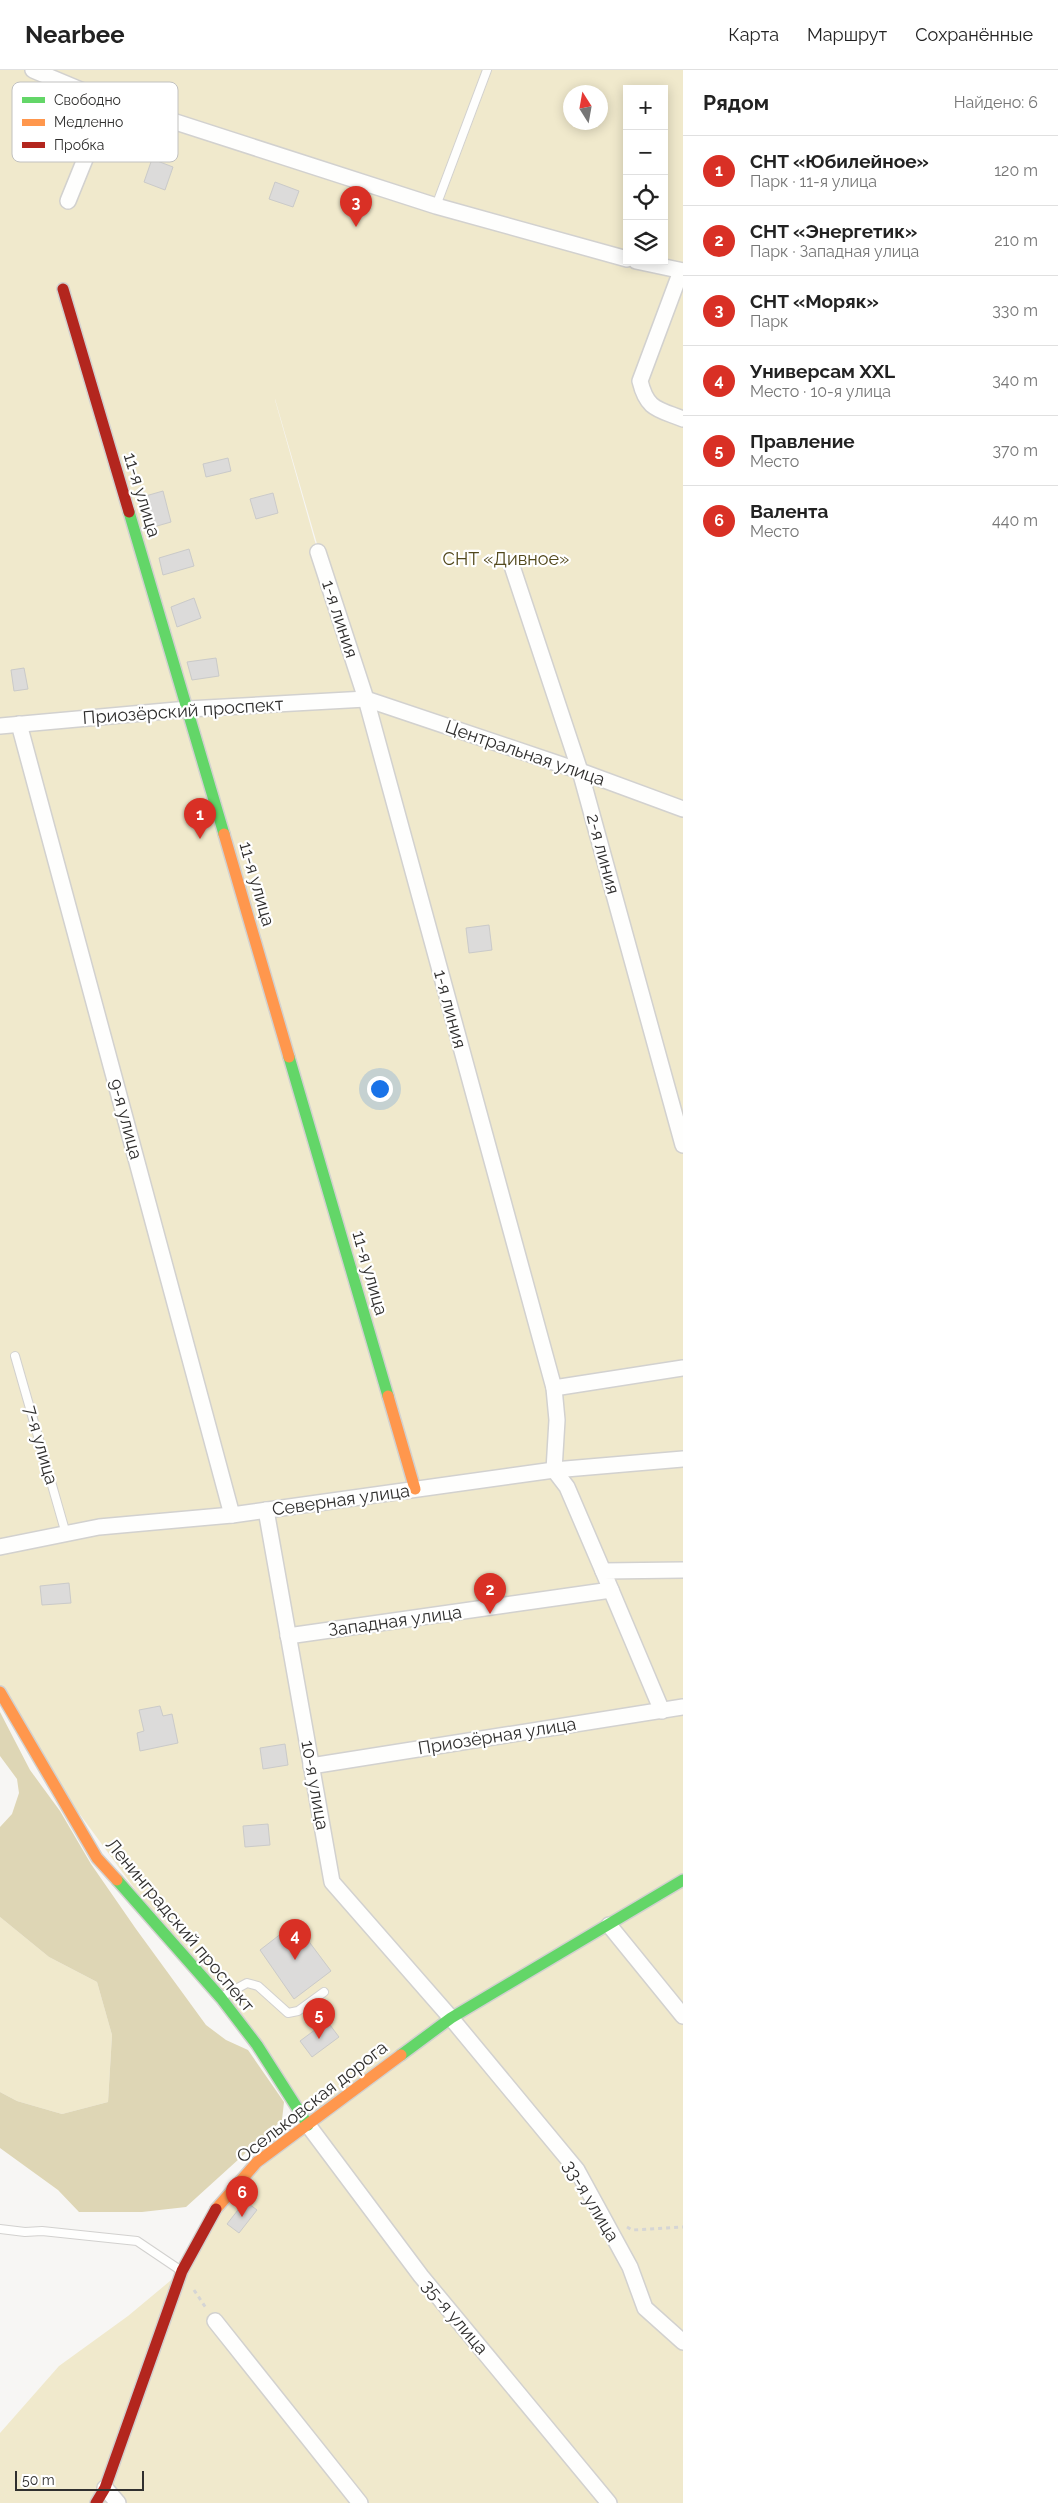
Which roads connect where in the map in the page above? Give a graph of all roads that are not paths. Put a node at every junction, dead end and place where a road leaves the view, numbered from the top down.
1 (33, 70) edge
2 (487, 70) edge
3 (63, 82) edge
4 (178, 122) edge
5 (84, 162) edge
6 (68, 200) dead end
7 (436, 206) junction
8 (623, 258) edge
9 (654, 265) edge
10 (682, 271) edge
11 (62, 290) dead end
12 (683, 419) edge
13 (318, 552) dead end
14 (512, 566) dead end
15 (366, 699) junction
16 (188, 709) junction
17 (19, 724) junction
18 (0, 726) edge
19 (580, 771) junction
20 (683, 809) edge
21 (683, 1145) edge
22 (15, 1356) dead end
23 (683, 1368) edge
24 (554, 1388) junction
25 (683, 1459) edge
26 (554, 1470) junction
27 (415, 1489) junction
28 (266, 1510) junction
29 (232, 1515) junction
30 (66, 1534) junction
31 (0, 1547) edge
32 (683, 1570) edge
33 (603, 1571) junction
34 (611, 1590) junction
35 (288, 1636) junction
36 (0, 1692) edge
37 (683, 1706) edge
38 (662, 1711) junction
39 (311, 1766) junction
40 (683, 1880) edge
41 (609, 1924) junction
42 (324, 1992) dead end
43 (221, 1998) junction
44 (683, 2016) edge
45 (451, 2018) junction
46 (308, 2125) junction
47 (0, 2229) edge
48 (182, 2271) junction
49 (215, 2321) dead end
50 (683, 2342) edge
51 (105, 2488) junction
52 (96, 2503) edge
53 (118, 2503) edge
54 (360, 2503) edge
55 (609, 2503) edge

1 - 3 street
2 - 7 lane
4 - 7 street
5 - 6 street
7 - 8 street
9 - 10 street
10 - 12 street
11 - 16 street, 11-я улица
13 - 15 street, 1-я линия
14 - 19 street, 2-я линия
15 - 16 street, Приозёрский проспект
15 - 19 street, Центральная улица
15 - 24 street, 1-я линия
16 - 17 street, Приозёрский проспект
16 - 27 street, 11-я улица
17 - 18 street, Приозёрский проспект
17 - 29 street, 9-я улица
19 - 20 street, Центральная улица
19 - 21 street, 2-я линия
22 - 30 lane, 7-я улица
23 - 24 street
24 - 26 street, 1-я линия
25 - 26 street, Северная улица
26 - 27 street, Северная улица
26 - 33 street
27 - 28 street, Северная улица
28 - 29 street, Северная улица
28 - 35 street, 10-я улица
29 - 30 street, Северная улица
30 - 31 street, Северная улица
32 - 33 street
33 - 34 street
34 - 35 street, Западная улица
34 - 38 street
35 - 39 street, 10-я улица
36 - 43 street, Ленинградский проспект
37 - 38 street, Приозёрная улица
38 - 39 street, Приозёрная улица
39 - 45 street, 10-я улица
40 - 41 street, Осельковская дорога
41 - 44 street
41 - 45 street, Осельковская дорога
42 - 43 lane
43 - 46 street, Ленинградский проспект
45 - 46 street, Осельковская дорога
45 - 50 street, 33-я улица
46 - 48 street, Осельковская дорога
46 - 55 street, 35-я улица
47 - 48 lane
48 - 51 street, Осельковская дорога
49 - 54 street
51 - 52 street, Осельковская дорога
51 - 53 street

